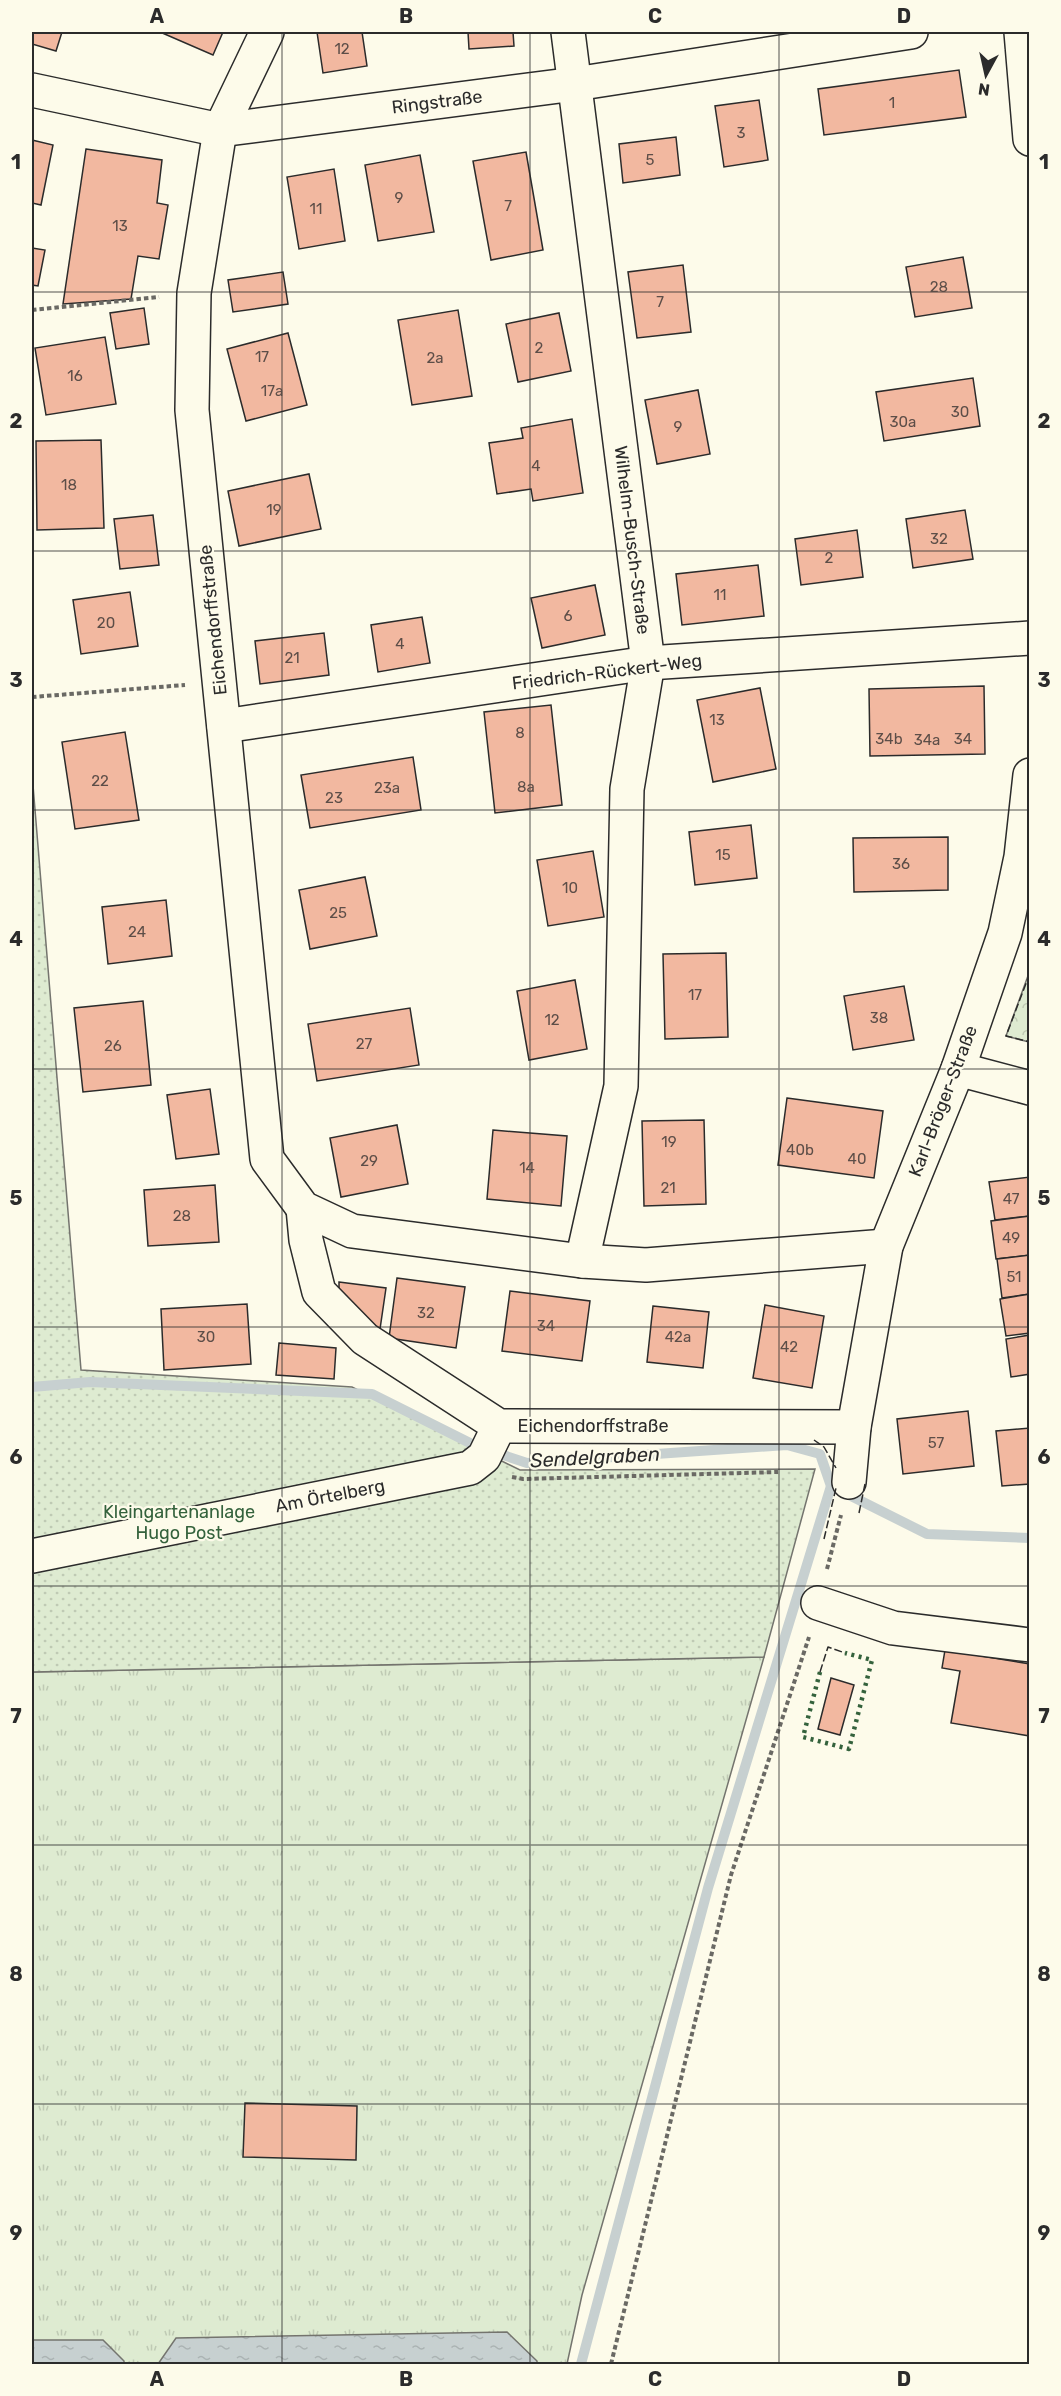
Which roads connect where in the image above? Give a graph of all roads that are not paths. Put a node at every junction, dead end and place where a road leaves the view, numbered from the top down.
1 (267, 32) edge
2 (568, 32) edge
3 (911, 32) edge
4 (1021, 32) edge
5 (845, 36) edge
6 (575, 84) junction
7 (32, 90) edge
8 (220, 130) junction
9 (1029, 139) edge
10 (1029, 638) edge
11 (648, 663) junction
12 (224, 726) junction
13 (1029, 775) edge
14 (958, 1069) junction
15 (1029, 1088) edge
16 (303, 1209) junction
17 (886, 1246) junction
18 (582, 1261) junction
19 (854, 1427) junction
20 (487, 1448) junction
21 (846, 1495) road end
22 (32, 1556) edge
23 (818, 1603) road end
24 (1029, 1645) edge

1 - 8 street, Eichendorffstraße
2 - 6 street, Wilhelm-Busch-Straße
3 - 5 street, Ringstraße
4 - 9 street
5 - 6 street, Ringstraße
6 - 8 street, Ringstraße
6 - 11 street, Wilhelm-Busch-Straße
7 - 8 street, Ringstraße
8 - 12 street, Eichendorffstraße
10 - 11 street, Friedrich-Rückert-Weg
11 - 12 street, Friedrich-Rückert-Weg
11 - 18 street, Wilhelm-Busch-Straße
12 - 16 street, Eichendorffstraße
13 - 14 street, Karl-Bröger-Straße
14 - 15 street
14 - 17 street, Karl-Bröger-Straße
16 - 18 street
16 - 20 street, Eichendorffstraße
17 - 18 street
17 - 19 street, Karl-Bröger-Straße
19 - 20 street, Eichendorffstraße
19 - 21 street, Karl-Bröger-Straße
20 - 22 street, Am Örtelberg
23 - 24 street

